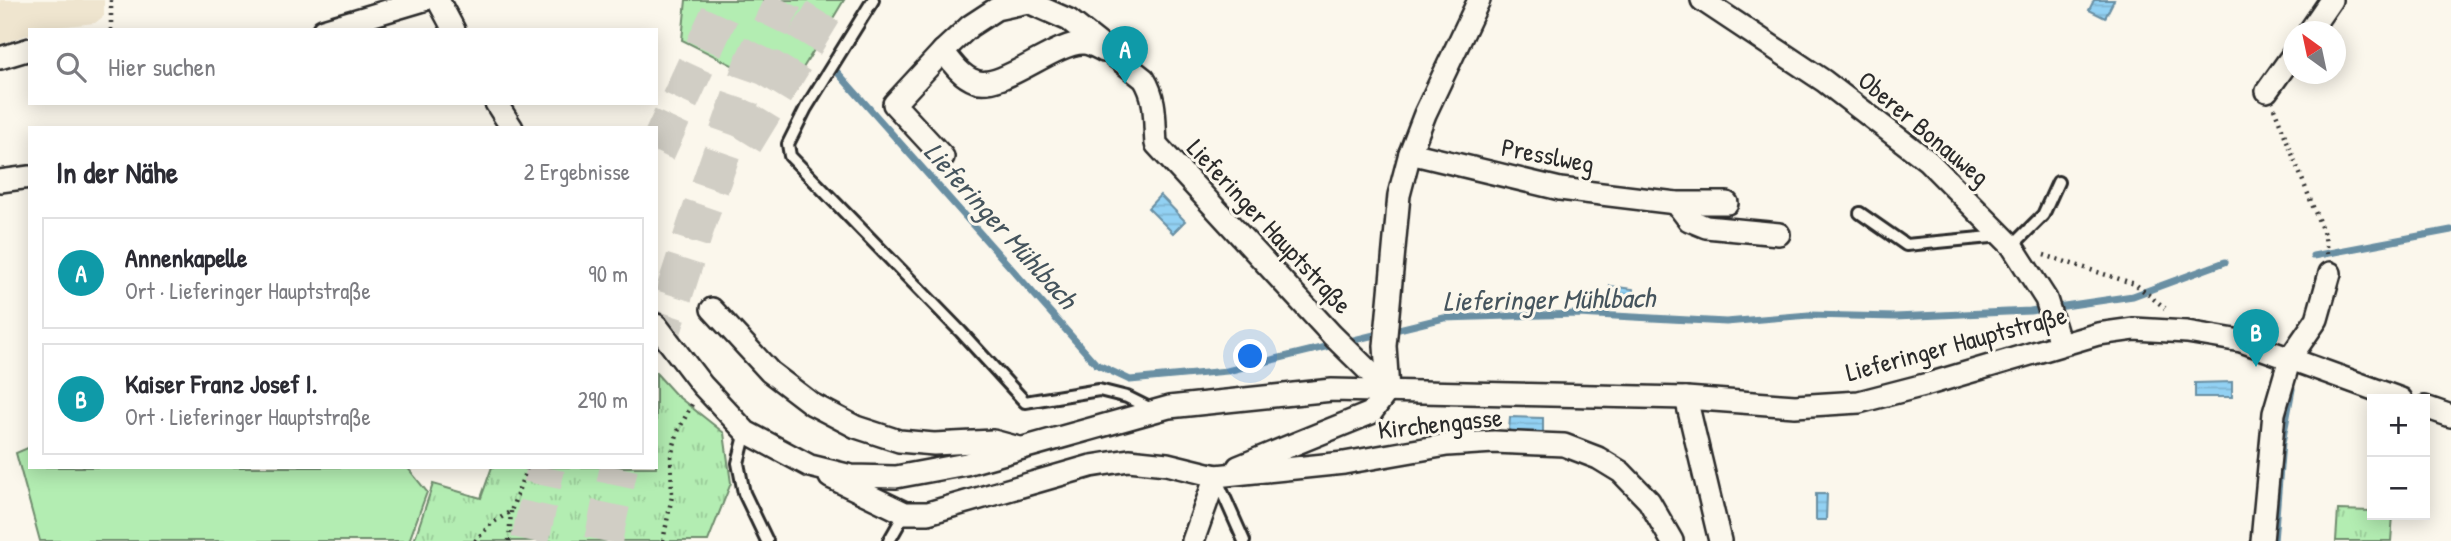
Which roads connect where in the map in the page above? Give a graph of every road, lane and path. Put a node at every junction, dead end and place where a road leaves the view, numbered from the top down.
1 (111, 0) edge
2 (424, 0) edge
3 (438, 0) edge
4 (873, 0) edge
5 (1479, 0) edge
6 (1702, 0) edge
7 (2331, 0) edge
8 (2317, 21) edge
9 (111, 28) edge
10 (330, 28) edge
11 (453, 28) edge
12 (28, 50) edge
13 (943, 51) junction
14 (1114, 55) junction
15 (0, 58) edge
16 (2283, 68) edge
17 (2267, 91) joint
18 (497, 105) edge
19 (511, 126) edge
20 (1410, 153) junction
21 (943, 157) dead end
22 (28, 177) edge
23 (0, 181) edge
24 (2058, 181) dead end
25 (1676, 203) junction
26 (1727, 203) dead end
27 (1860, 213) dead end
28 (1779, 234) dead end
29 (2009, 241) junction
30 (2325, 241) dead end
31 (2330, 273) dead end
32 (2151, 297) dead end
33 (712, 309) dead end
34 (658, 328) edge
35 (2060, 344) junction
36 (2290, 358) junction
37 (702, 385) junction
38 (1388, 390) junction
39 (2388, 394) edge
40 (1686, 398) junction
41 (2430, 409) edge
42 (1154, 411) junction
43 (2451, 416) edge
44 (746, 432) junction
45 (1021, 448) junction
46 (810, 466) junction
47 (526, 469) edge
48 (1216, 476) junction
49 (511, 511) junction
50 (905, 513) junction
51 (475, 541) edge
52 (509, 541) edge
53 (663, 541) edge
54 (767, 541) edge
55 (889, 541) edge
56 (1193, 541) edge
57 (1244, 541) edge
58 (1672, 541) edge
59 (1720, 541) edge
60 (2262, 541) edge

1 - 9 path
2 - 10 street
3 - 11 street
4 - 42 lane
5 - 20 street
6 - 29 street, Oberer Bonauweg
7 - 8 street
12 - 15 street
13 - 14 street, Lieferinger Hauptstraße
13 - 14 street, Lieferinger Hauptstraße
13 - 21 street, Lieferinger Hauptstraße
14 - 38 street, Lieferinger Hauptstraße
16 - 17 street
17 - 30 path
18 - 19 street
20 - 25 street, Presslweg
20 - 38 street
22 - 23 street
24 - 29 lane
25 - 26 street, Presslweg
25 - 28 street
27 - 29 lane
29 - 32 path
29 - 35 street, Oberer Bonauweg
31 - 36 street
33 - 45 street, Lieferinger Hauptstraße
34 - 37 street, Lieferinger Hauptstraße
35 - 36 street, Lieferinger Hauptstraße
35 - 40 street, Lieferinger Hauptstraße
36 - 39 street, Lieferinger Hauptstraße
36 - 60 street
37 - 44 street, Lieferinger Hauptstraße
37 - 53 path
38 - 40 street, Lieferinger Hauptstraße
38 - 42 street, Lieferinger Hauptstraße
38 - 48 street, Kirchengasse
40 - 59 street
41 - 43 street
42 - 45 street, Lieferinger Hauptstraße
44 - 46 street, Lieferinger Hauptstraße
44 - 54 lane
45 - 46 street, Lieferinger Hauptstraße
46 - 50 street, Kirchengasse
47 - 49 path
48 - 50 street, Kirchengasse
48 - 56 street
48 - 57 lane
48 - 58 street, Kirchengasse
49 - 51 path
49 - 52 path
50 - 55 lane

